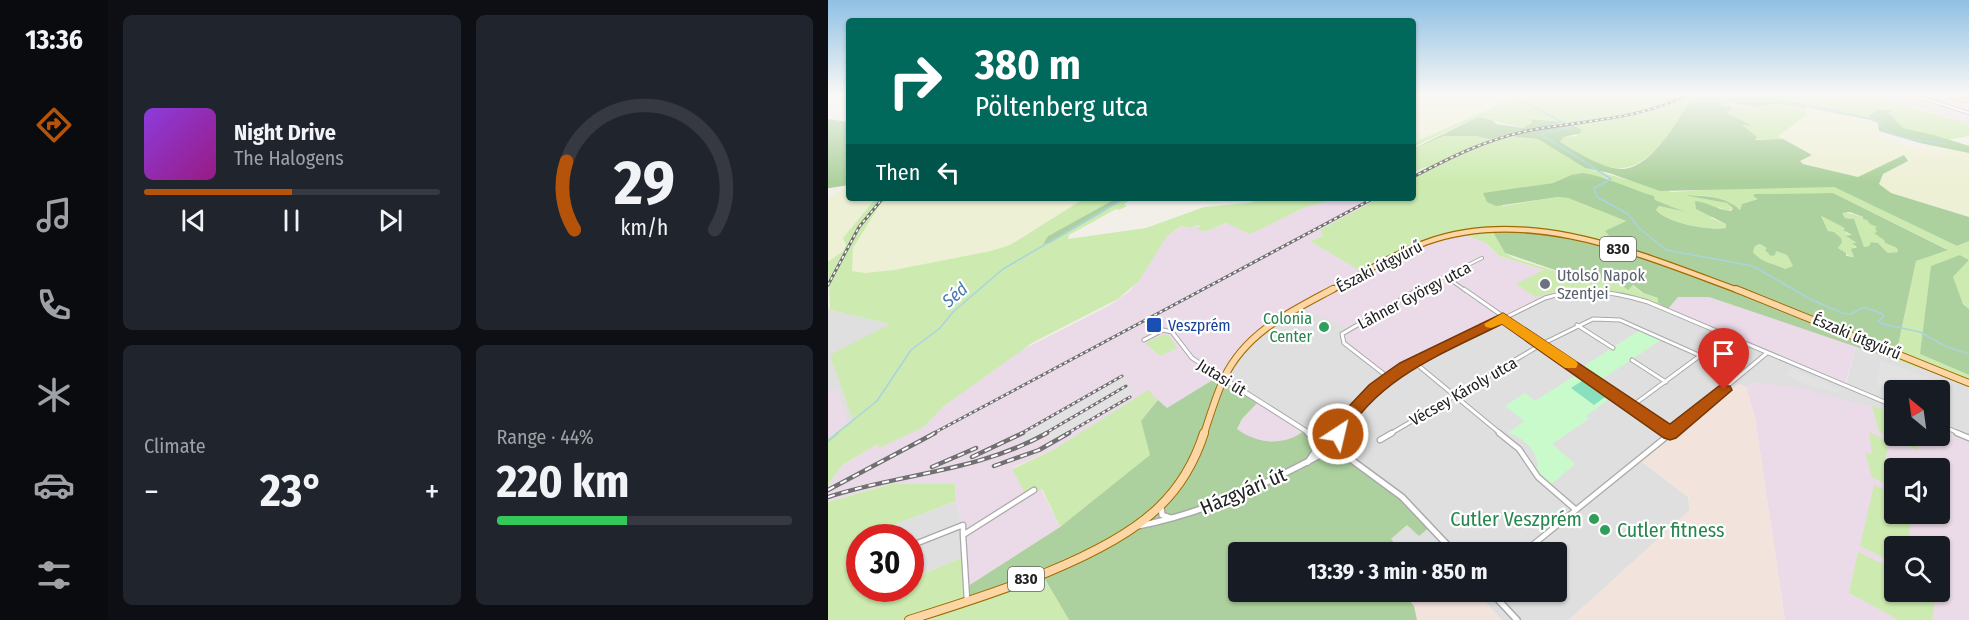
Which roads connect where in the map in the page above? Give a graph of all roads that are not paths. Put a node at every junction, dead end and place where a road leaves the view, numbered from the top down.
1 (1482, 258) dead end
2 (1445, 276) junction
3 (1503, 318) junction
4 (1577, 325) junction
5 (1724, 338) dead end
6 (1144, 340) dead end
7 (1542, 344) junction
8 (1613, 348) dead end
9 (1767, 353) junction
10 (1701, 356) junction
11 (1632, 360) dead end
12 (1414, 362) junction
13 (1389, 378) junction
14 (1224, 379) junction
15 (1666, 382) junction
16 (1969, 383) edge
17 (1456, 395) junction
18 (1884, 402) edge
19 (1632, 406) junction
20 (1341, 424) junction
21 (1950, 429) edge
22 (1306, 431) junction
23 (1670, 433) junction
24 (1325, 438) junction
25 (1969, 438) edge
26 (1380, 440) dead end
27 (1336, 442) junction
28 (1318, 445) junction
29 (1328, 452) junction
30 (1349, 458) junction
31 (1307, 463) junction
32 (1034, 489) dead end
33 (1165, 500) junction
34 (1576, 510) junction
35 (1178, 518) junction
36 (1134, 527) junction
37 (963, 536) junction
38 (924, 540) edge
39 (1445, 542) edge
40 (1536, 542) edge
41 (967, 600) junction
42 (1500, 602) edge
43 (911, 620) edge
44 (1517, 620) edge

1 - 2 street, Láhner György utca
2 - 3 street
2 - 13 street, Láhner György utca
3 - 7 street
3 - 9 street
3 - 12 street
4 - 7 street, Vécsey Károly utca
4 - 8 street
4 - 10 street, Vécsey Károly utca
5 - 10 street
6 - 14 street, Jutasi út
7 - 17 street, Vécsey Károly utca
7 - 19 street
9 - 18 street
9 - 23 street
10 - 15 street
11 - 15 street
12 - 13 street
12 - 17 street
13 - 20 street
14 - 16 main road, Északi útgyűrű / 830
14 - 22 street, Jutasi út
14 - 33 main road, Északi útgyűrű / 830
15 - 19 street
17 - 26 street, Vécsey Károly utca
17 - 34 street
19 - 23 street
20 - 24 street
20 - 27 street
21 - 25 street
22 - 24 street, Jutasi út
22 - 28 street, Jutasi út
23 - 34 street
24 - 27 street, Jutasi út
24 - 28 street
27 - 29 street
27 - 30 street, Jutasi út
28 - 29 street, Jutasi út
28 - 31 street, Házgyári út
29 - 30 street, Jutasi út
29 - 31 street, Házgyári út
30 - 39 street, Jutasi út
31 - 35 street, Házgyári út
32 - 37 street
33 - 35 street
33 - 36 main road, Északi útgyűrű / 830
34 - 40 street
35 - 36 street, Házgyári út
36 - 41 main road, Házgyári út / 830
37 - 38 street
37 - 41 street
41 - 43 main road, Házgyári út / 830
42 - 44 street

